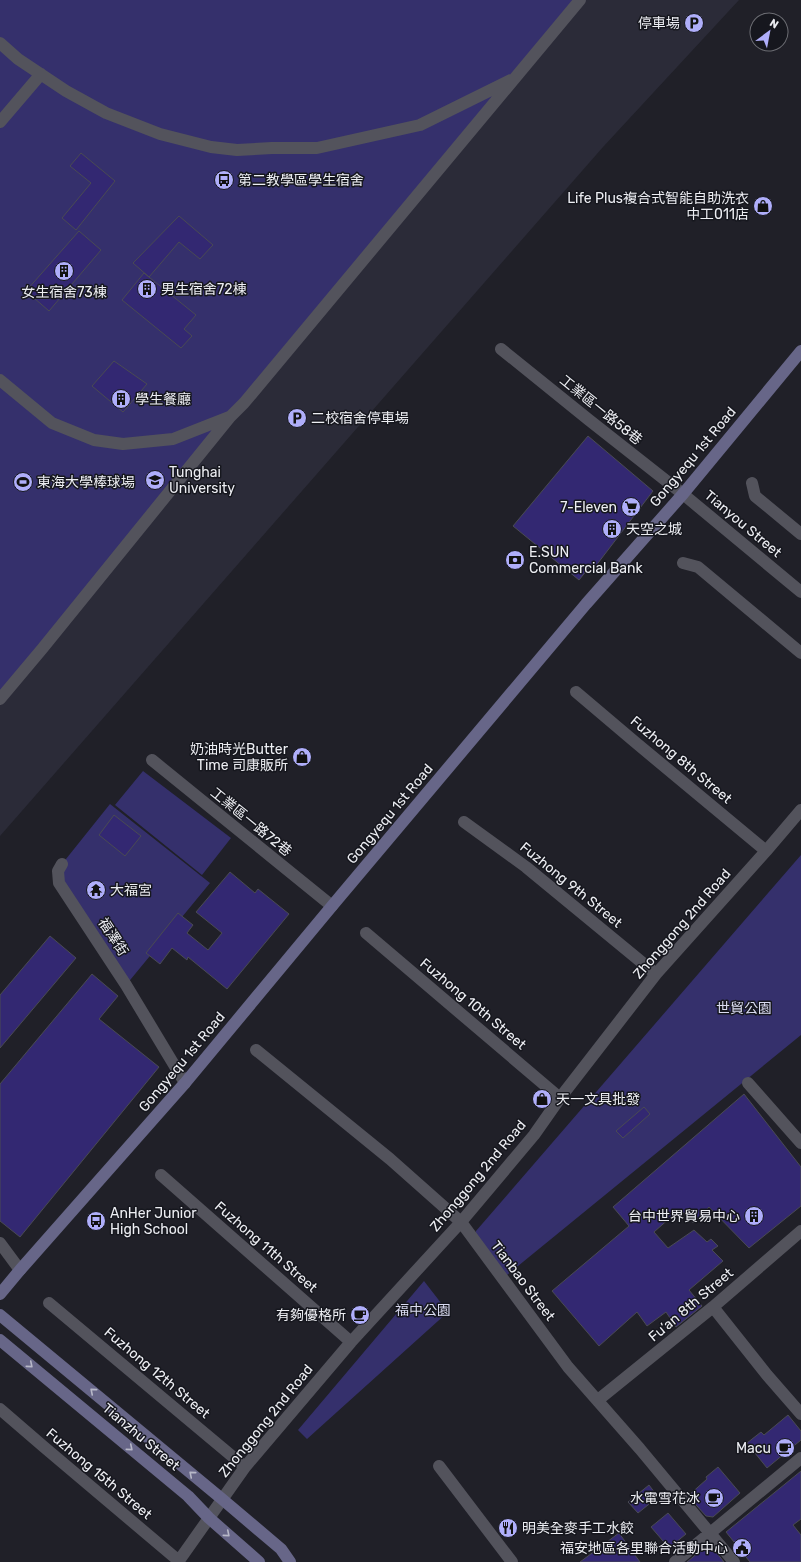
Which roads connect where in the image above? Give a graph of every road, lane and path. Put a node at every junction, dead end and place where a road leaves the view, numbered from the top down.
1 (580, 0) edge
2 (0, 43) edge
3 (41, 74) junction
4 (515, 78) junction
5 (0, 122) edge
6 (501, 349) dead end
7 (801, 351) edge
8 (0, 380) edge
9 (230, 416) junction
10 (752, 483) dead end
11 (683, 494) junction
12 (801, 534) edge
13 (683, 563) dead end
14 (801, 592) edge
15 (801, 653) edge
16 (576, 692) dead end
17 (0, 699) edge
18 (152, 760) dead end
19 (801, 810) edge
20 (464, 822) dead end
21 (766, 851) junction
22 (62, 864) dead end
23 (332, 906) junction
24 (366, 933) dead end
25 (656, 974) junction
26 (256, 1050) dead end
27 (185, 1083) junction
28 (748, 1083) dead end
29 (560, 1098) junction
30 (801, 1143) edge
31 (161, 1175) dead end
32 (461, 1222) junction
33 (801, 1231) edge
34 (0, 1243) edge
35 (20, 1270) junction
36 (0, 1294) edge
37 (50, 1303) dead end
38 (713, 1307) junction
39 (0, 1315) edge
40 (0, 1340) edge
41 (351, 1342) junction
42 (598, 1400) junction
43 (0, 1409) edge
44 (801, 1414) edge
45 (801, 1458) edge
46 (438, 1466) dead end
47 (245, 1467) junction
48 (222, 1499) junction
49 (209, 1518) junction
50 (710, 1534) junction
51 (179, 1561) edge
52 (259, 1562) edge
53 (290, 1562) edge
54 (512, 1562) edge
55 (675, 1562) edge
56 (734, 1562) edge

1 - 4 street
2 - 3 street
3 - 4 street
3 - 5 street
4 - 9 street
6 - 11 street, 工業區一路58巷
7 - 11 street, Gongyequ 1st Road
8 - 9 street
9 - 17 street
10 - 12 street
11 - 14 street, Tianyou Street
11 - 23 street, Gongyequ 1st Road
13 - 15 street
16 - 21 street, Fuzhong 8th Street
18 - 23 street, 工業區一路72巷
19 - 21 street, Zhonggong 2nd Road
20 - 25 street, Fuzhong 9th Street
21 - 25 street, Zhonggong 2nd Road
22 - 27 street, 福澤街
23 - 27 street, Gongyequ 1st Road
24 - 29 street, Fuzhong 10th Street
25 - 29 street, Zhonggong 2nd Road
26 - 32 street, Tianbao Street
27 - 35 street, Gongyequ 1st Road
28 - 30 street
29 - 32 street, Zhonggong 2nd Road
31 - 41 street, Fuzhong 11th Street
32 - 41 street, Zhonggong 2nd Road
32 - 42 street, Tianbao Street
33 - 38 street, Fu’an 8th Street
34 - 35 street
35 - 36 street, Gongyequ 1st Road
37 - 47 street, Fuzhong 12th Street
38 - 42 street, Fu’an 8th Street
38 - 44 street
48 -> 39 street, Tianzhu Street
40 -> 49 street, Tianzhu Street
41 - 47 street, Zhonggong 2nd Road
42 - 50 street, Tianbao Street
43 - 51 street, Fuzhong 15th Street
45 - 50 street
46 - 54 street
47 - 48 street, Zhonggong 2nd Road
48 - 49 street, Zhonggong 2nd Road
48 - 53 street, Tianzhu Street
49 - 51 street, Zhonggong 2nd Road
49 -> 52 street, Tianzhu Street
50 - 55 street
50 - 56 street, Tianbao Street

